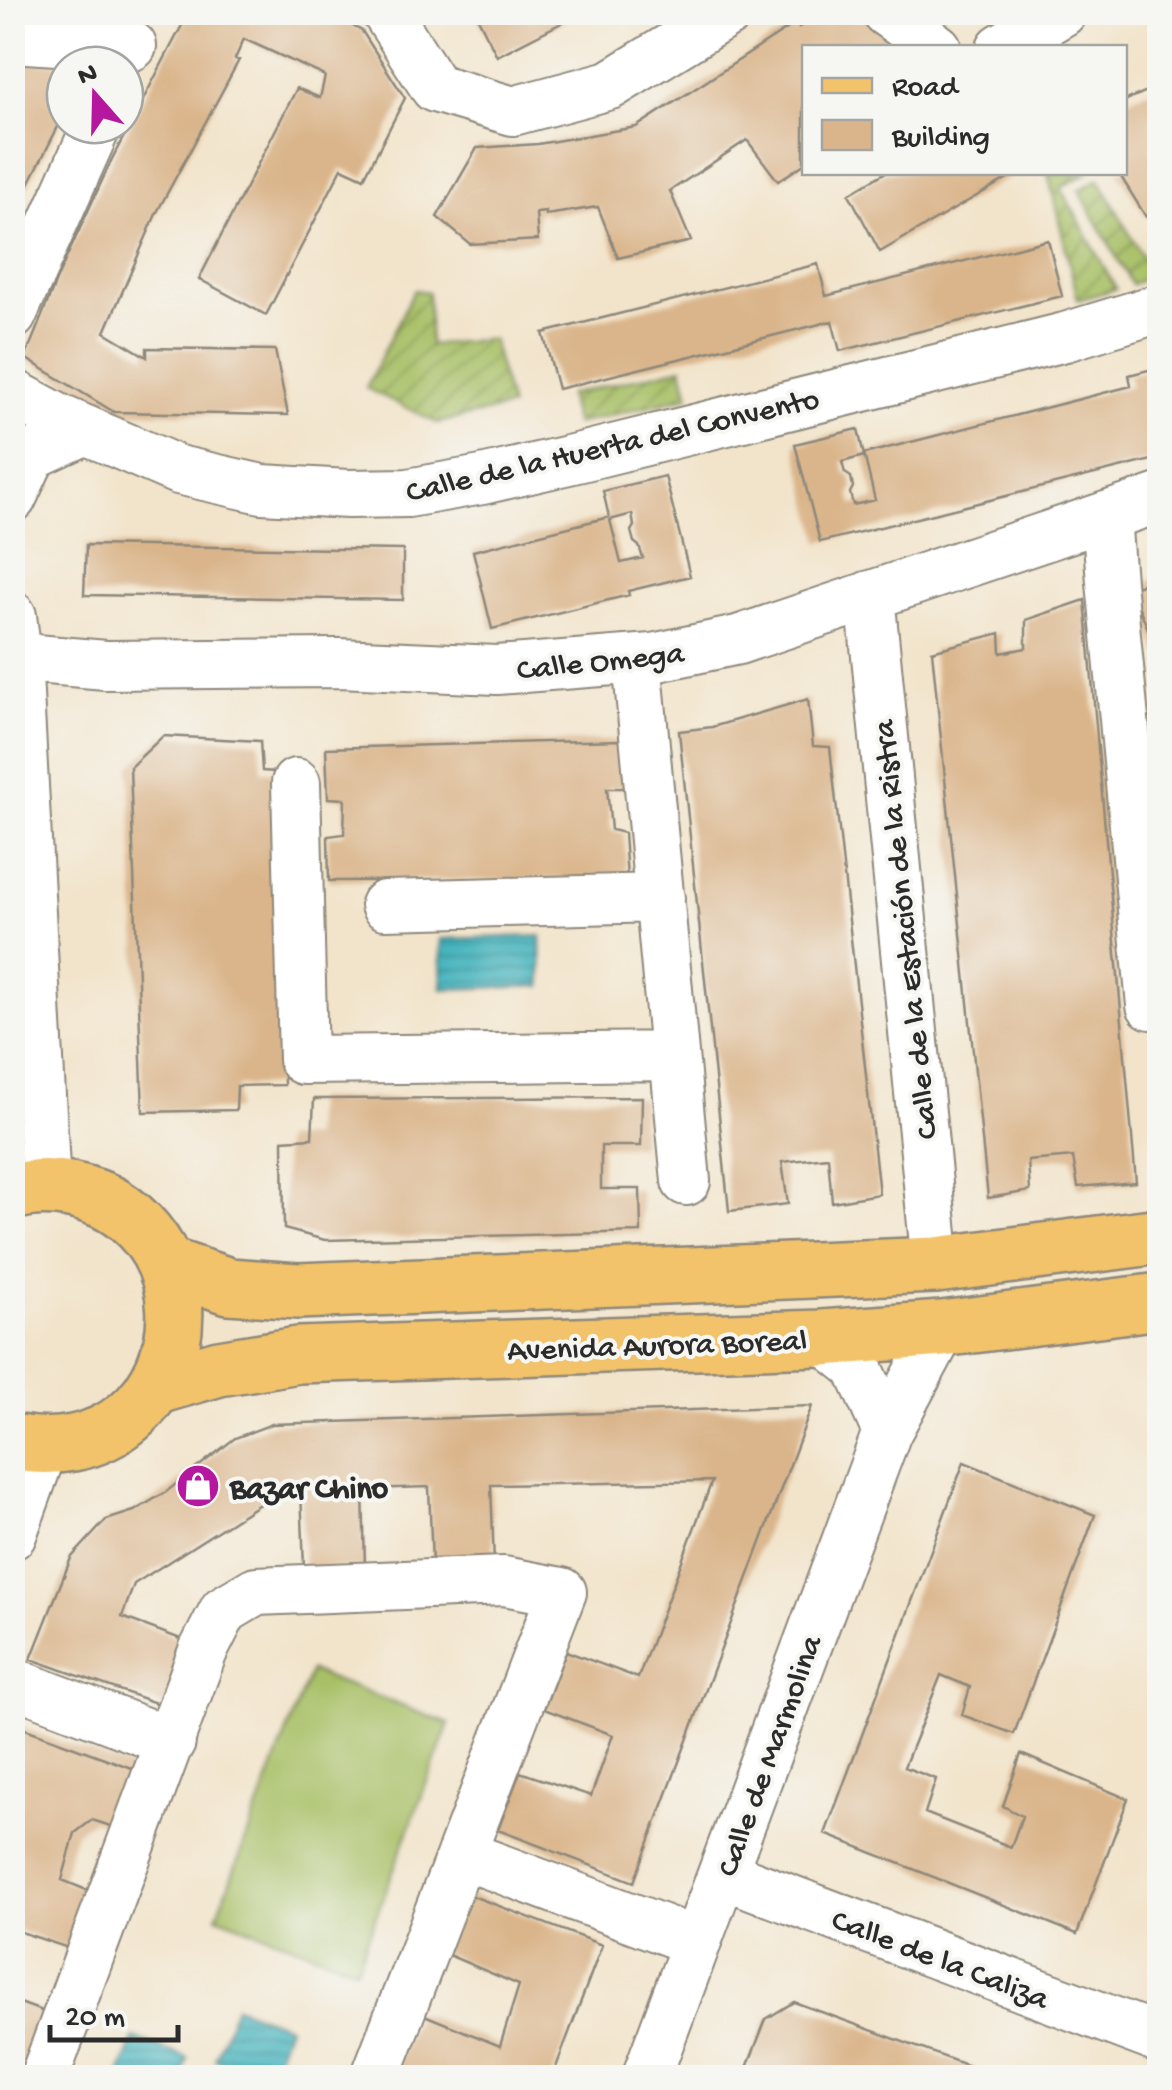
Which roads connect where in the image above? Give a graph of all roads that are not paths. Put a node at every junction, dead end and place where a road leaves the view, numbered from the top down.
1 (386, 12) edge
2 (729, 12) edge
3 (886, 12) edge
4 (1062, 12) edge
5 (12, 38) edge
6 (136, 41) edge
7 (932, 45) edge
8 (1006, 45) edge
9 (88, 145) edge
10 (1160, 308) edge
11 (12, 315) edge
12 (12, 393) edge
13 (86, 430) junction
14 (12, 498) edge
15 (1160, 498) edge
16 (1106, 516) junction
17 (870, 595) junction
18 (14, 643) edge
19 (636, 660) junction
20 (1144, 758) edge
21 (296, 783) dead end
22 (660, 898) junction
23 (385, 905) dead end
24 (24, 973) edge
25 (1160, 1004) edge
26 (674, 1056) junction
27 (686, 1181) dead end
28 (30, 1189) edge
29 (1160, 1236) edge
30 (166, 1265) junction
31 (936, 1265) junction
32 (1160, 1301) edge
33 (942, 1329) junction
34 (822, 1338) junction
35 (157, 1386) junction
36 (887, 1432) junction
37 (28, 1444) edge
38 (12, 1535) edge
39 (12, 1682) edge
40 (171, 1742) junction
41 (461, 1854) junction
42 (723, 1874) junction
43 (697, 1942) junction
44 (1160, 2039) edge
45 (44, 2078) edge
46 (375, 2078) edge
47 (646, 2078) edge

1 - 2 street
3 - 7 street
4 - 8 street
5 - 6 street
9 - 11 street
10 - 13 street, Calle de la Huerta del Convento
12 - 13 street, Calle de la Huerta del Convento
13 - 14 street
15 - 16 street, Calle Omega
16 - 17 street, Calle Omega
16 - 20 street
17 - 19 street, Calle Omega
17 - 31 street, Calle de la Estación de la Ristra
18 - 19 street, Calle Omega
18 - 24 street
19 - 22 street
20 - 25 street
21 - 26 street
22 - 23 street
22 - 26 street
24 - 28 street
26 - 27 street
28 - 30 main road
29 - 31 main road, Avenida Aurora Boreal
30 - 31 main road, Avenida Aurora Boreal
30 - 35 main road
32 - 33 main road, Avenida Aurora Boreal
33 - 34 main road, Avenida Aurora Boreal
33 - 36 street, Calle de Marmolina
34 - 35 main road, Avenida Aurora Boreal
34 - 36 street
35 - 37 main road
36 - 42 street, Calle de Marmolina
37 - 38 street
39 - 40 street
40 - 41 street
40 - 45 street
41 - 43 street
41 - 46 street
42 - 43 street, Calle de Marmolina
42 - 44 street, Calle de la Caliza
43 - 47 street, Calle de Marmolina

